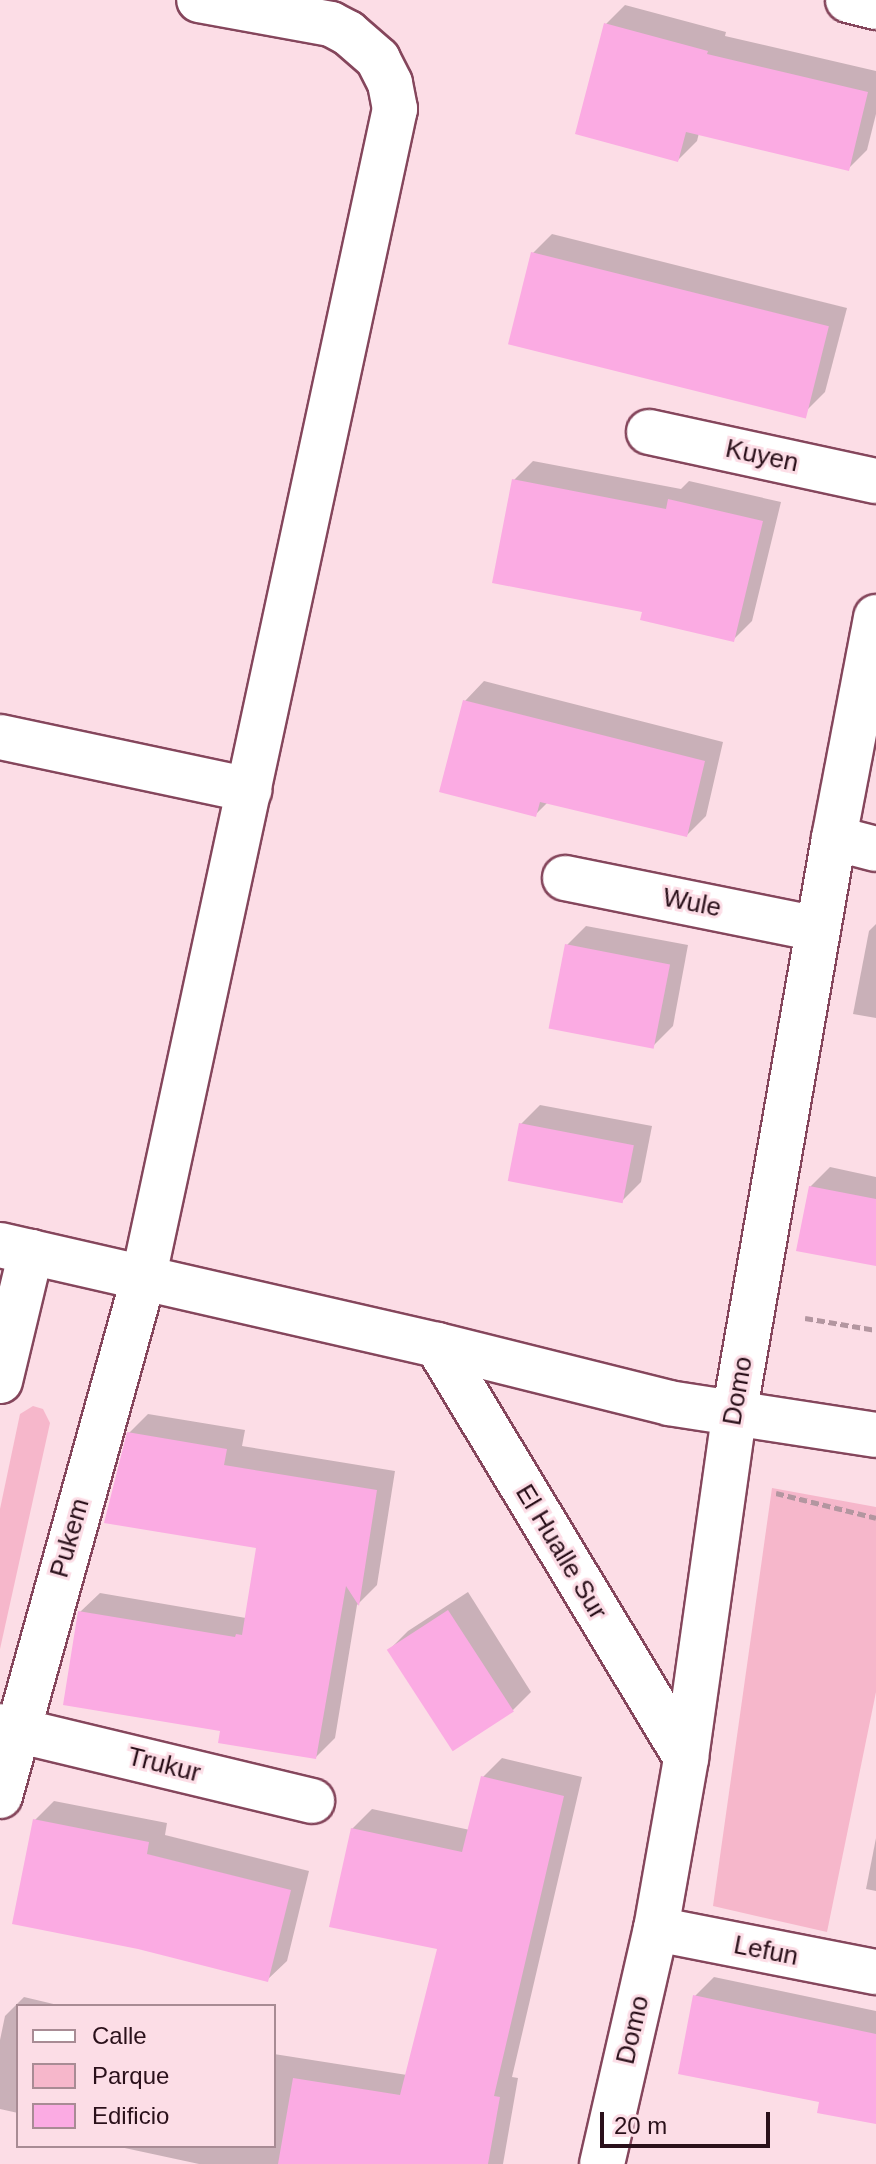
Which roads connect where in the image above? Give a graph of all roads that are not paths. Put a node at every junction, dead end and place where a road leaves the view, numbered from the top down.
1 (199, 0) edge
2 (848, 0) edge
3 (876, 7) edge
4 (649, 432) dead end
5 (876, 481) edge
6 (876, 617) edge
7 (0, 737) edge
8 (249, 790) junction
9 (834, 838) junction
10 (876, 849) edge
11 (565, 878) dead end
12 (818, 929) junction
13 (16, 1249) edge
14 (143, 1280) junction
15 (437, 1345) junction
16 (0, 1381) edge
17 (734, 1415) junction
18 (876, 1435) edge
19 (8, 1728) edge
20 (686, 1758) junction
21 (0, 1796) edge
22 (312, 1801) dead end
23 (656, 1929) junction
24 (876, 1972) edge
25 (602, 2164) edge

1 - 8 street, Pukem
2 - 3 street
4 - 5 street, Kuyen
6 - 9 street, Domo
7 - 8 street
8 - 14 street, Pukem
9 - 10 street
9 - 12 street, Domo
11 - 12 street, Wule
12 - 17 street, Domo
13 - 14 street
13 - 16 street
14 - 15 street
14 - 19 street, Pukem
15 - 17 street
15 - 20 street, El Hualle Sur
17 - 18 street
17 - 20 street, Domo
19 - 21 street, Pukem
19 - 22 street, Trukur
20 - 23 street, Domo
23 - 24 street, Lefun
23 - 25 street, Domo

